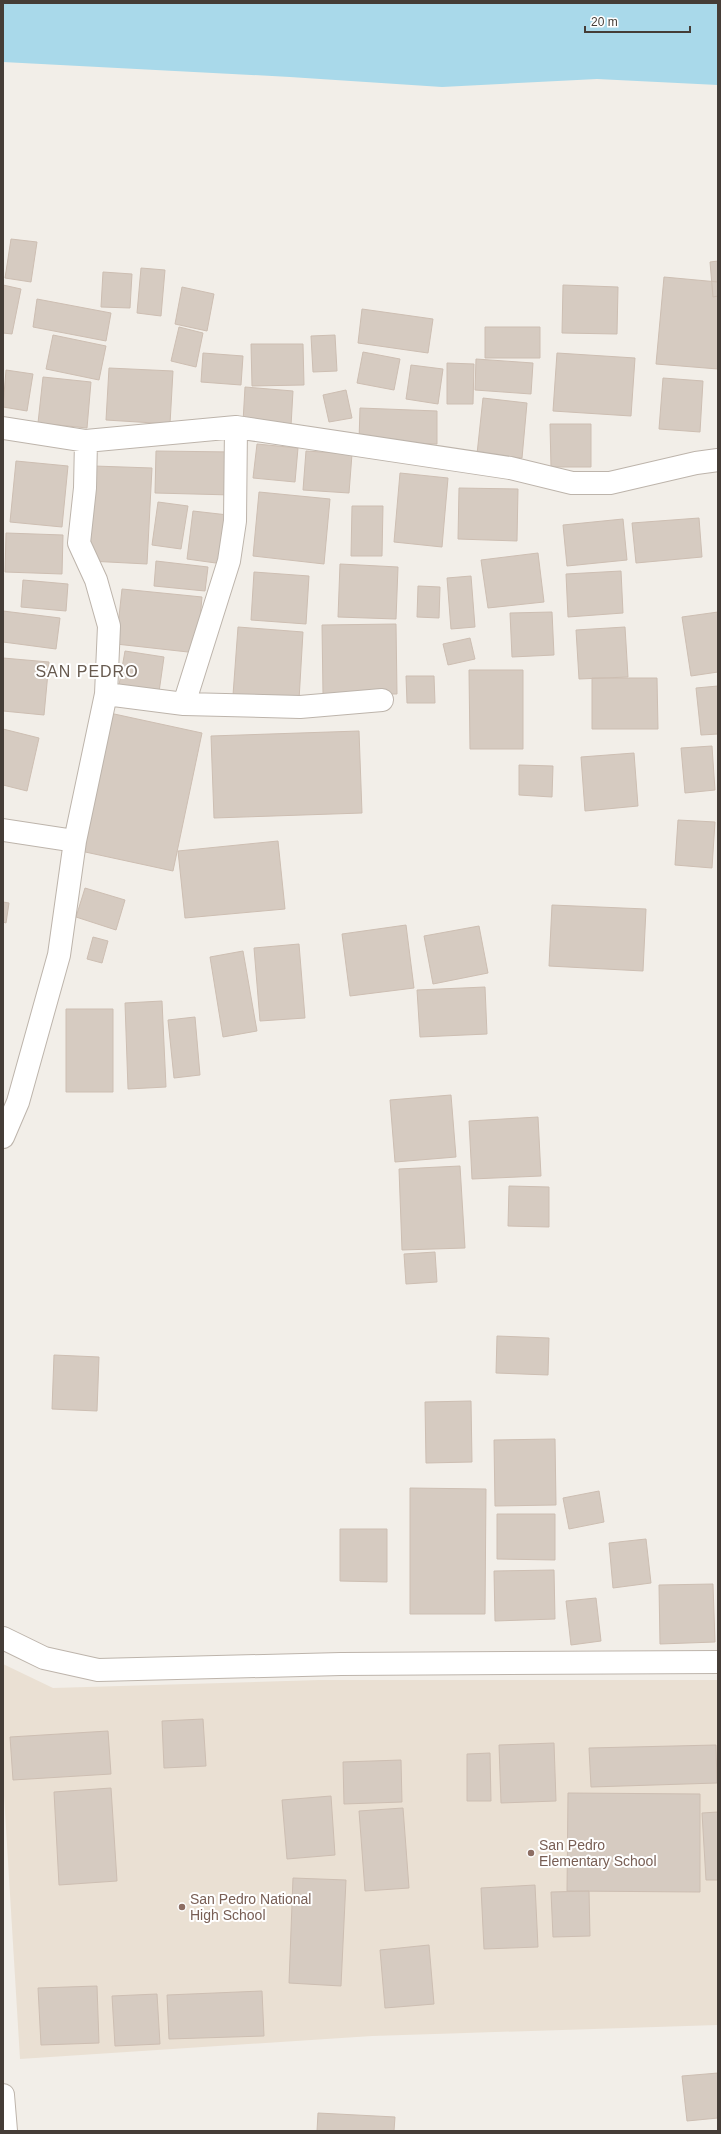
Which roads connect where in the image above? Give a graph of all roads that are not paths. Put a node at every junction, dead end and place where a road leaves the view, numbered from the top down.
1 (236, 427) junction
2 (3, 428) edge
3 (86, 441) junction
4 (718, 460) edge
5 (106, 694) junction
6 (382, 700) dead end
7 (184, 704) junction
8 (3, 830) edge
9 (75, 842) junction
10 (3, 1137) edge
11 (3, 1638) edge
12 (718, 1662) edge
13 (3, 2095) edge
14 (6, 2131) edge

1 - 3 street
1 - 4 street
1 - 7 street
2 - 3 street
3 - 5 street
5 - 7 street
5 - 9 street
6 - 7 street
8 - 9 street
9 - 10 street
11 - 12 street
13 - 14 street

